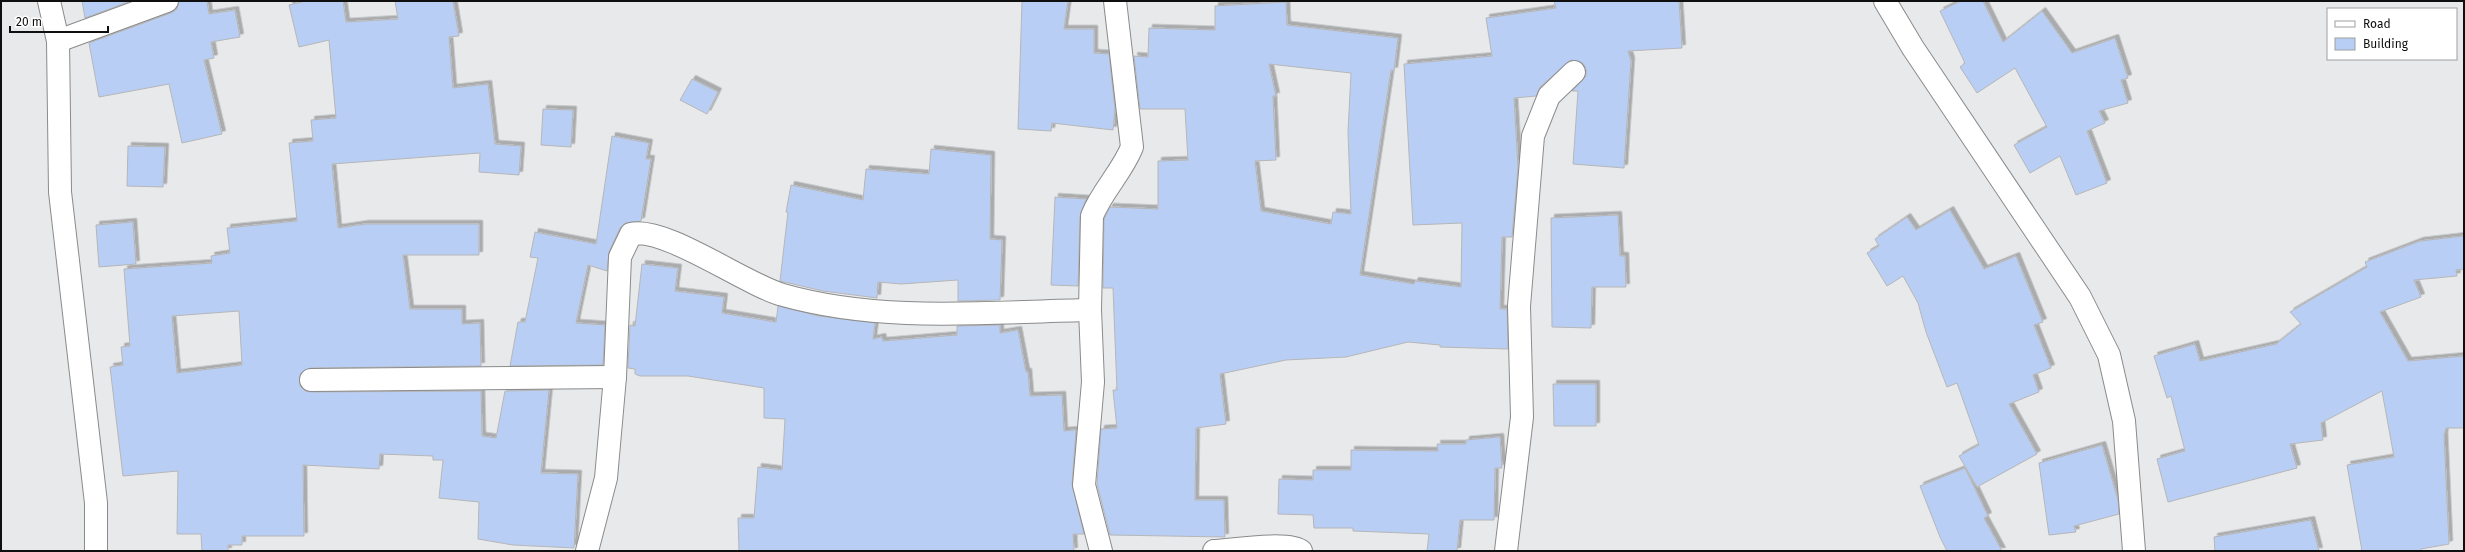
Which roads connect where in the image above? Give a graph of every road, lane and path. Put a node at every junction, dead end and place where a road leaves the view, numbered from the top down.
1 (49, 1) edge
2 (168, 1) edge
3 (1115, 1) edge
4 (1885, 1) edge
5 (58, 41) junction
6 (1574, 72) dead end
7 (1090, 310) junction
8 (615, 376) junction
9 (311, 380) dead end
10 (96, 551) edge
11 (587, 551) edge
12 (1101, 551) edge
13 (1214, 551) edge
14 (1301, 551) edge
15 (1506, 551) edge
16 (2134, 551) edge

1 - 5 street
2 - 5 street
3 - 7 street
4 - 16 street
5 - 10 street
6 - 15 street
7 - 8 street
7 - 12 street
8 - 9 street
8 - 11 street
13 - 14 street

